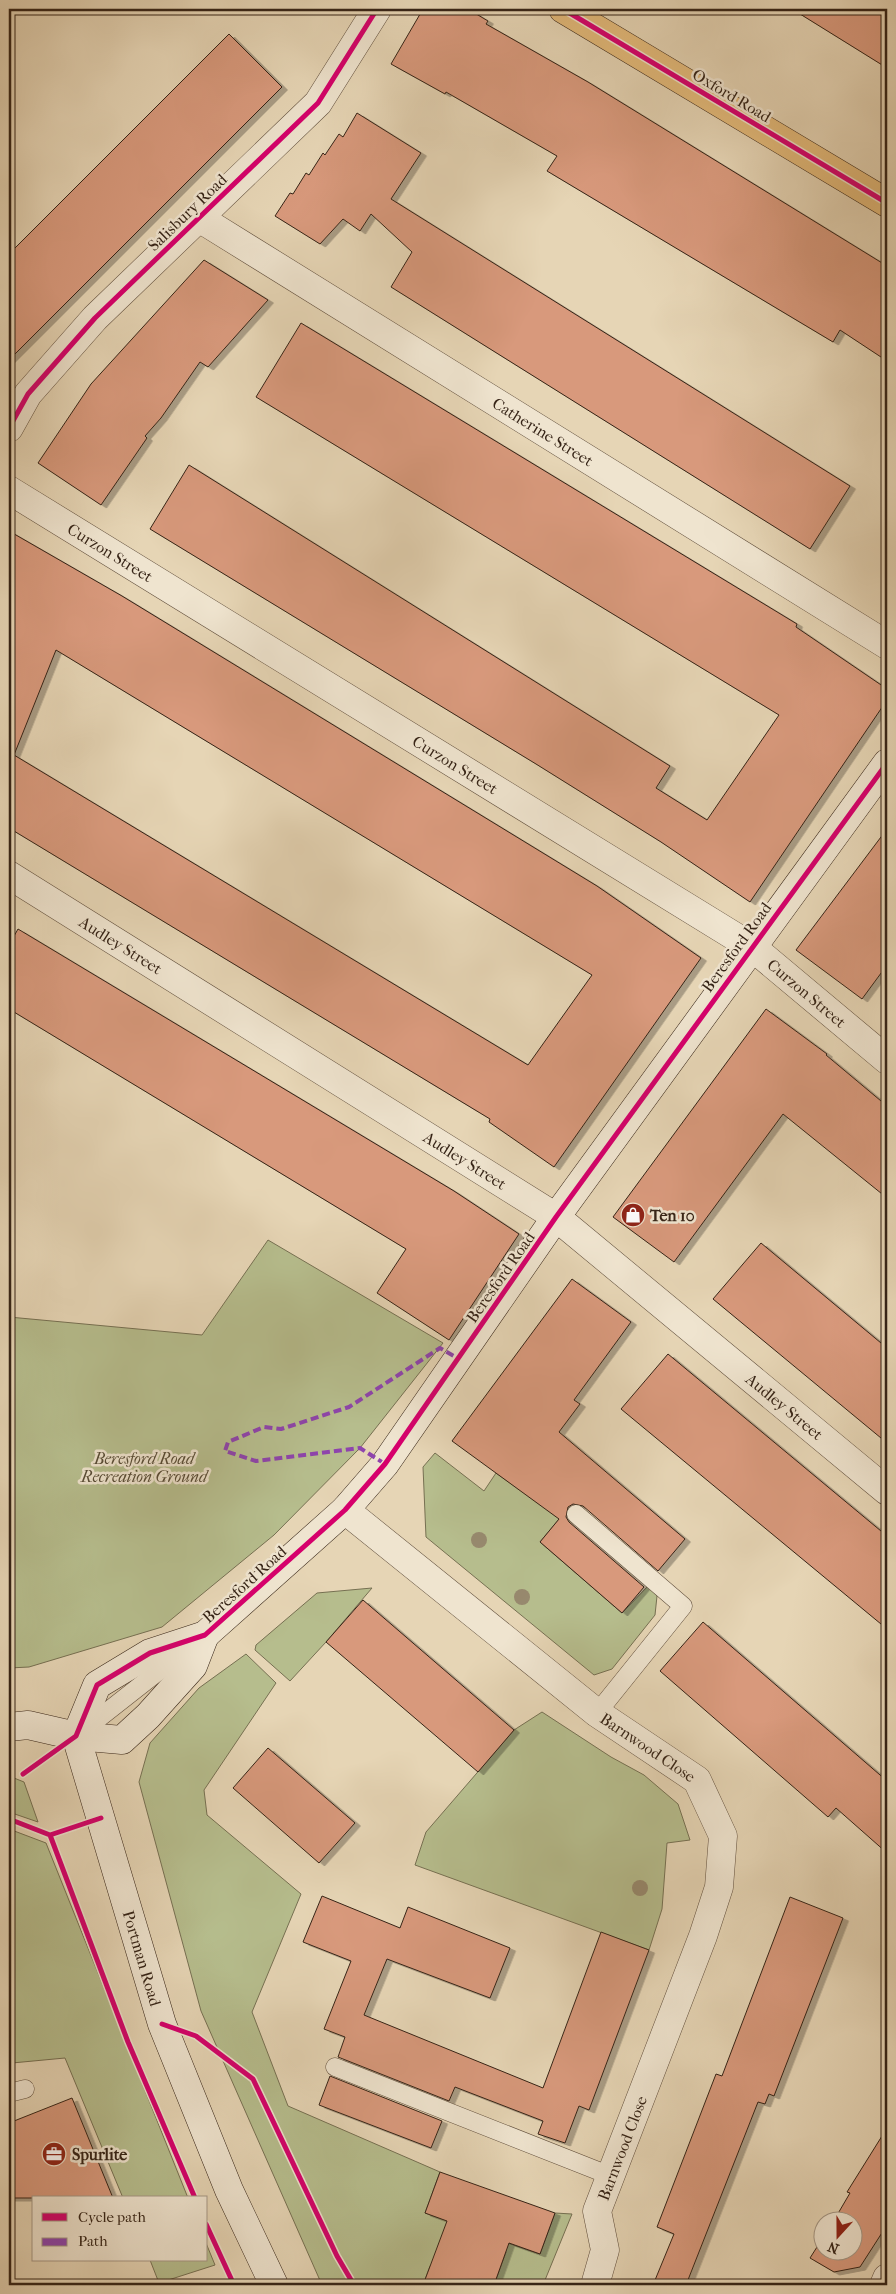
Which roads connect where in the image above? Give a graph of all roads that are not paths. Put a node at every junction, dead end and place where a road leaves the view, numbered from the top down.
1 (377, 9) edge
2 (563, 9) edge
3 (887, 203) edge
4 (199, 218) junction
5 (9, 428) edge
6 (9, 490) edge
7 (887, 645) edge
8 (887, 762) edge
9 (9, 875) edge
10 (752, 947) junction
11 (887, 1060) edge
12 (556, 1217) junction
13 (887, 1491) edge
14 (345, 1510) junction
15 (576, 1514) dead end
16 (205, 1635) junction
17 (597, 1713) junction
18 (9, 1727) edge
19 (76, 1736) junction
20 (334, 2067) dead end
21 (611, 2176) junction
22 (887, 2278) edge
23 (274, 2285) edge
24 (595, 2285) edge
25 (884, 2285) edge

1 - 4 street, Salisbury Road
2 - 3 main road, Oxford Road
4 - 5 street, Salisbury Road
4 - 7 street, Catherine Street
6 - 10 street, Curzon Street
8 - 10 street, Beresford Road
9 - 12 street, Audley Street
10 - 11 street, Curzon Street
10 - 12 street, Beresford Road
12 - 13 street, Audley Street
12 - 14 street, Beresford Road
14 - 16 street, Beresford Road
14 - 17 street, Barnwood Close
15 - 17 lane
16 - 19 street, Beresford Road
16 - 19 street, Beresford Road
17 - 21 street, Barnwood Close
18 - 19 street
19 - 23 street, Portman Road
20 - 21 lane
21 - 24 street, Barnwood Close
22 - 25 street

